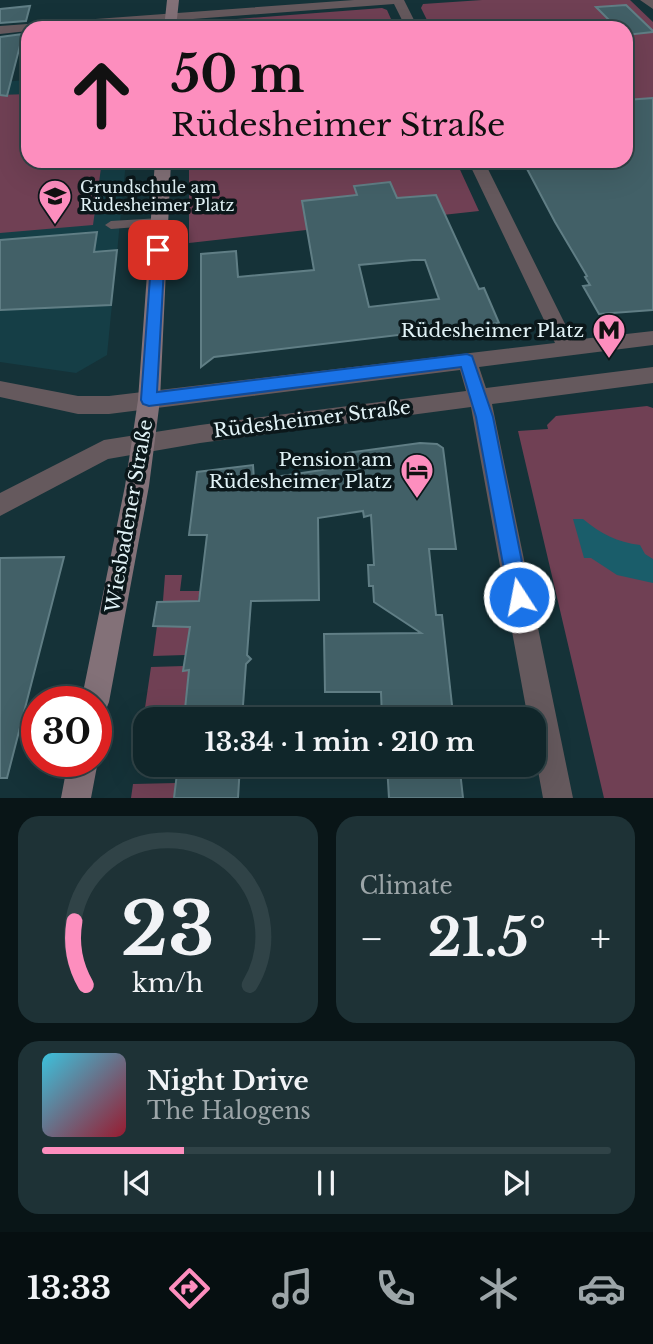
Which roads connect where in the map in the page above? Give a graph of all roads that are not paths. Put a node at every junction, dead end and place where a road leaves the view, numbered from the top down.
1 (173, 0) edge
2 (398, 0) edge
3 (646, 0) edge
4 (370, 1) edge
5 (653, 6) edge
6 (170, 21) edge
7 (180, 21) edge
8 (408, 21) edge
9 (21, 29) edge
10 (0, 30) edge
11 (163, 168) edge
12 (479, 168) edge
13 (160, 222) junction
14 (111, 225) dead end
15 (653, 338) edge
16 (567, 348) junction
17 (467, 360) junction
18 (653, 374) edge
19 (0, 389) edge
20 (480, 397) junction
21 (149, 400) junction
22 (144, 442) junction
23 (0, 505) edge
24 (97, 686) edge
25 (80, 777) edge
26 (76, 798) edge
27 (558, 798) edge

1 - 6 street
2 - 4 street
2 - 8 street
3 - 5 street
4 - 7 street
9 - 10 street
11 - 13 street, Wiesbadener Straße
12 - 16 street
13 - 14 lane
13 - 21 street, Wiesbadener Straße
15 - 16 street, Rüdesheimer Straße
16 - 17 street, Rüdesheimer Straße
17 - 20 street
17 - 21 street, Rüdesheimer Straße
18 - 20 street, Rüdesheimer Straße
19 - 21 street, Rüdesheimer Straße
20 - 22 street, Rüdesheimer Straße
20 - 27 street
21 - 22 street, Wiesbadener Straße
22 - 23 street, Rüdesheimer Straße
22 - 24 street, Wiesbadener Straße
25 - 26 street

